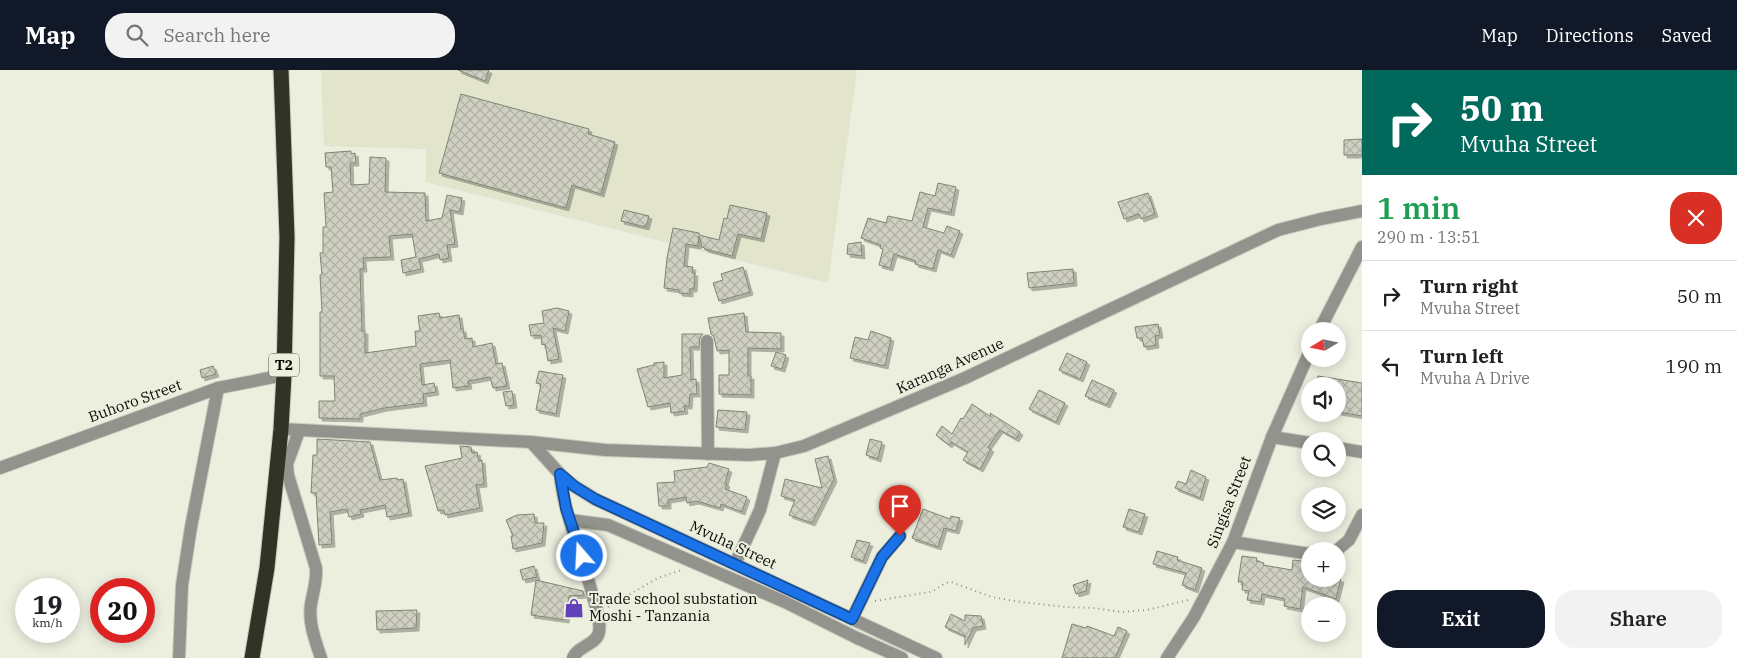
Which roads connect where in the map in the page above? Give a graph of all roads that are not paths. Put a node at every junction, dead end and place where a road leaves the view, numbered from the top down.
1 (281, 70) edge
2 (1362, 211) edge
3 (1362, 247) edge
4 (1324, 322) edge
5 (706, 341) dead end
6 (1302, 368) edge
7 (284, 375) junction
8 (218, 388) junction
9 (281, 429) junction
10 (299, 431) junction
11 (1272, 437) junction
12 (531, 442) junction
13 (1301, 442) edge
14 (1346, 449) edge
15 (1362, 452) edge
16 (775, 453) junction
17 (708, 454) junction
18 (0, 468) edge
19 (560, 474) junction
20 (1362, 514) edge
21 (570, 520) junction
22 (900, 536) dead end
23 (1233, 542) junction
24 (1346, 543) edge
25 (1301, 553) edge
26 (734, 564) junction
27 (852, 619) junction
28 (179, 658) edge
29 (252, 658) edge
30 (321, 658) edge
31 (573, 658) edge
32 (902, 658) edge
33 (936, 658) edge
34 (1167, 658) edge

1 - 7 highway, T2
2 - 16 street, Karanga Avenue
3 - 4 street
5 - 17 street
6 - 11 street, Singisa Street
7 - 8 street, Buhoro Street
7 - 9 highway, T2
8 - 18 street, Buhoro Street
8 - 28 street
9 - 10 street, Karanga Avenue
9 - 29 highway, T2
10 - 12 street, Karanga Avenue
10 - 30 street
11 - 13 street
11 - 23 street, Singisa Street
12 - 17 street, Karanga Avenue
12 - 19 street, Mvuha Street
14 - 15 street
16 - 17 street, Karanga Avenue
16 - 26 street
19 - 21 street
19 - 26 street, Mvuha Street
20 - 24 street
21 - 31 street
21 - 32 street
22 - 27 street
23 - 25 street
23 - 34 street, Singisa Street
26 - 27 street, Mvuha Street
27 - 33 street, Mvuha Street

